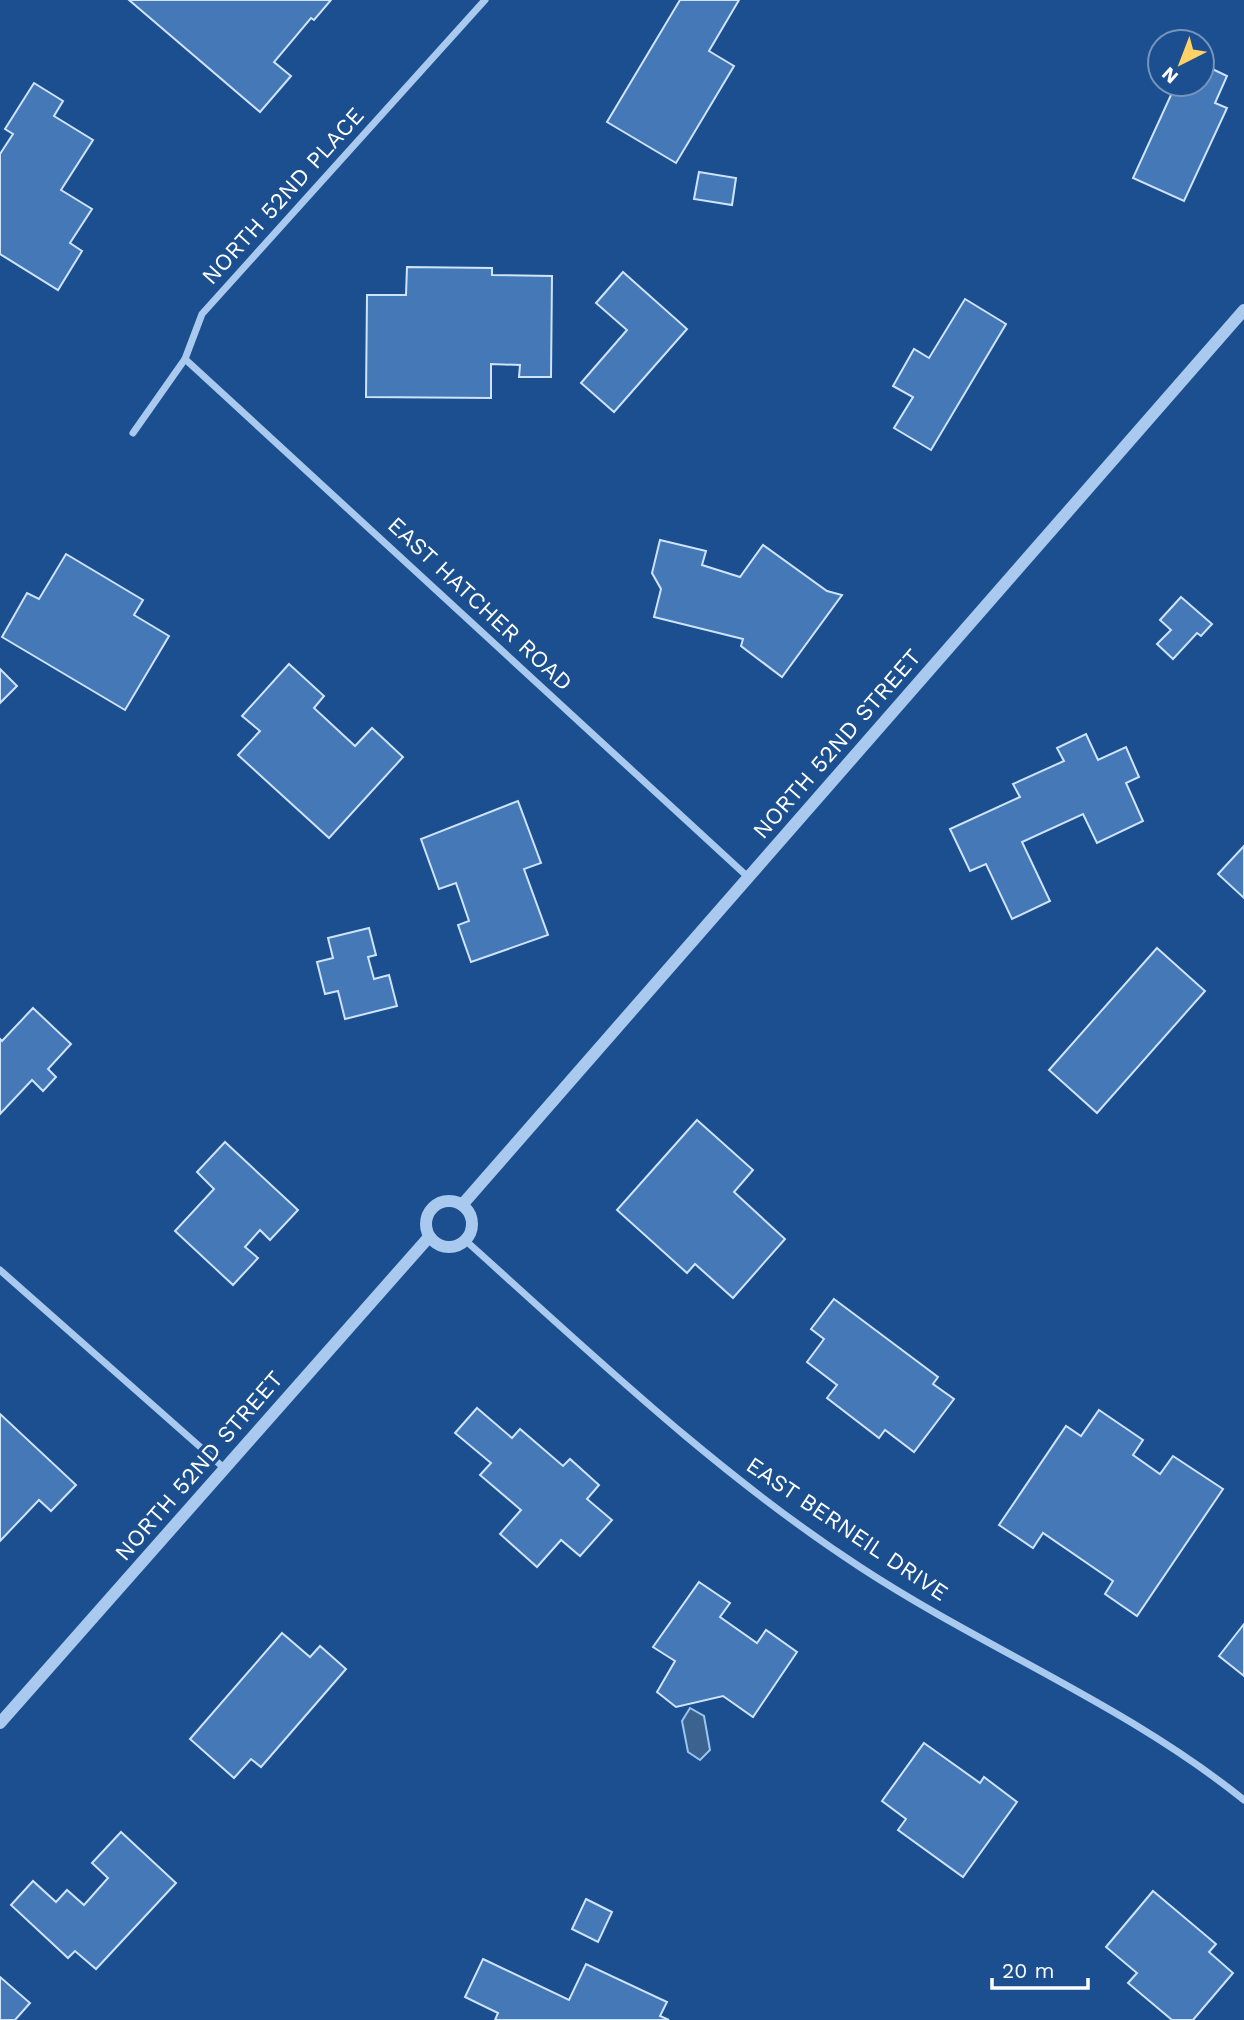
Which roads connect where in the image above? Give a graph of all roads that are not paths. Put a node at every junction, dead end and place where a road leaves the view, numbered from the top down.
1 (485, 0) edge
2 (1244, 310) edge
3 (184, 359) junction
4 (133, 433) dead end
5 (749, 878) junction
6 (462, 1205) junction
7 (429, 1237) junction
8 (465, 1240) junction
9 (0, 1270) edge
10 (225, 1468) junction
11 (0, 1723) edge
12 (1244, 1800) edge

1 - 3 street, NORTH 52ND PLACE
2 - 5 street, NORTH 52ND STREET
3 - 4 street, NORTH 52ND PLACE
3 - 5 street, EAST HATCHER ROAD
5 - 6 street, NORTH 52ND STREET
6 - 7 street
6 - 8 street
7 - 8 street
7 - 10 street, NORTH 52ND STREET
8 - 12 street, EAST BERNEIL DRIVE
9 - 10 street
10 - 11 street, NORTH 52ND STREET

